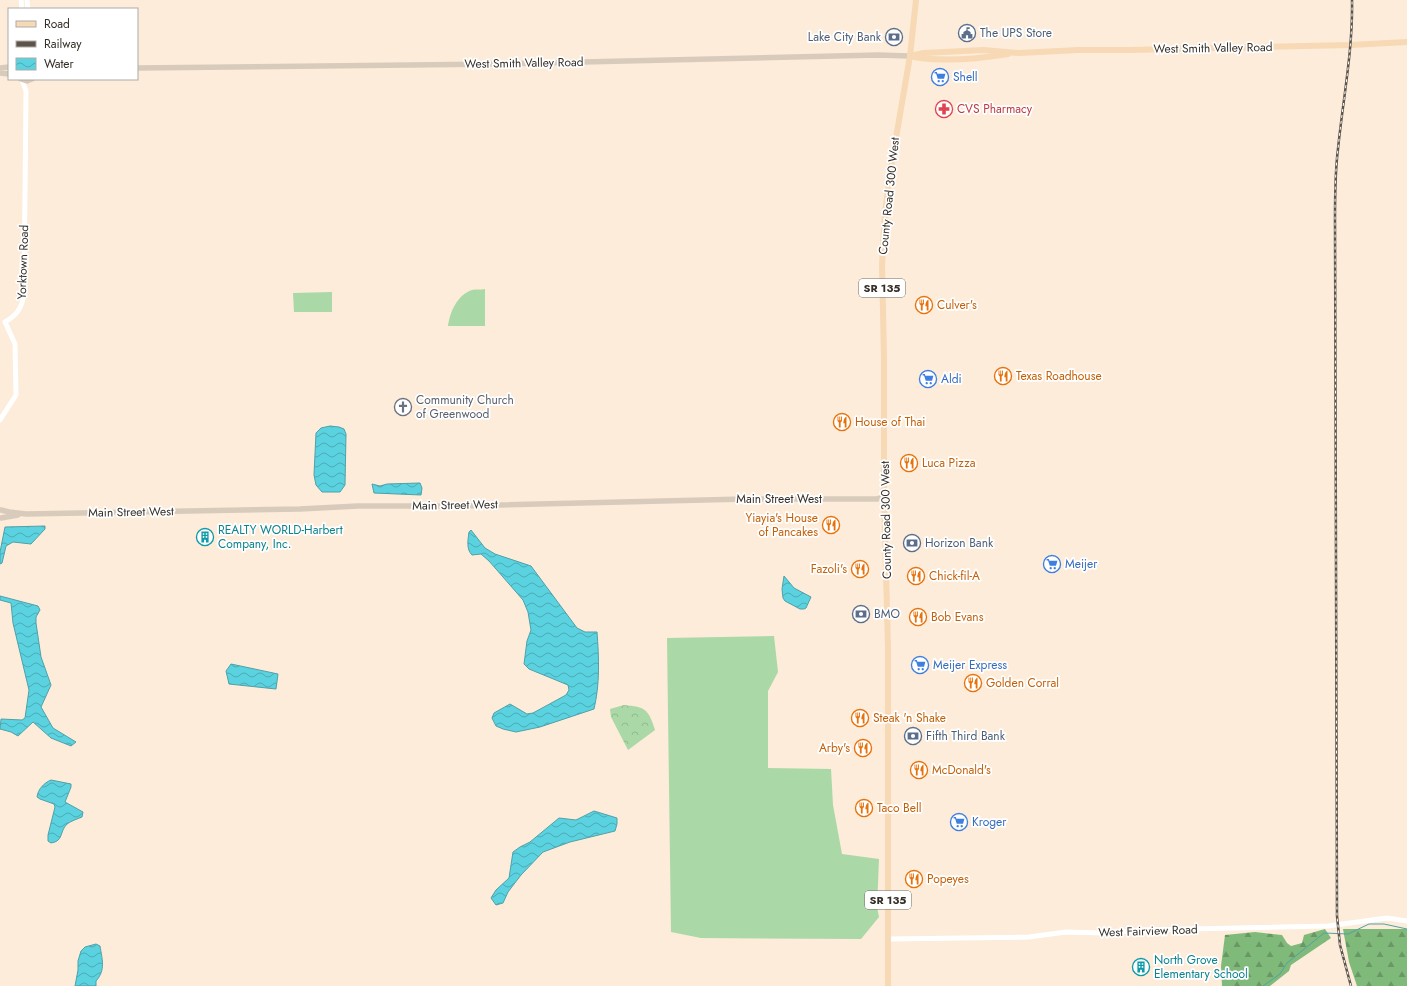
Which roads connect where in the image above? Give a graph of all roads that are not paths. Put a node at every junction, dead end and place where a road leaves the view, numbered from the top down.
1 (916, 0) edge
2 (1407, 42) edge
3 (910, 56) junction
4 (138, 68) edge
5 (21, 80) edge
6 (32, 80) edge
7 (26, 91) junction
8 (0, 420) edge
9 (884, 497) junction
10 (0, 509) edge
11 (26, 514) junction
12 (0, 519) edge
13 (1407, 921) edge
14 (888, 939) junction
15 (888, 986) edge

1 - 3 main road, SR 135
2 - 3 main road, West Smith Valley Road
3 - 4 main road, West Smith Valley Road
3 - 9 main road, County Road 300 West / SR 135
5 - 7 street, Yorktown Road
6 - 7 street, Yorktown Road
7 - 8 street, Yorktown Road
9 - 11 main road, Main Street West
9 - 14 main road, County Road 300 West / SR 135
10 - 11 main road, Main Street West
10 - 12 main road, Main Street West
11 - 12 main road, Main Street West
13 - 14 street, West Fairview Road
14 - 15 main road, County Road 300 West / SR 135

